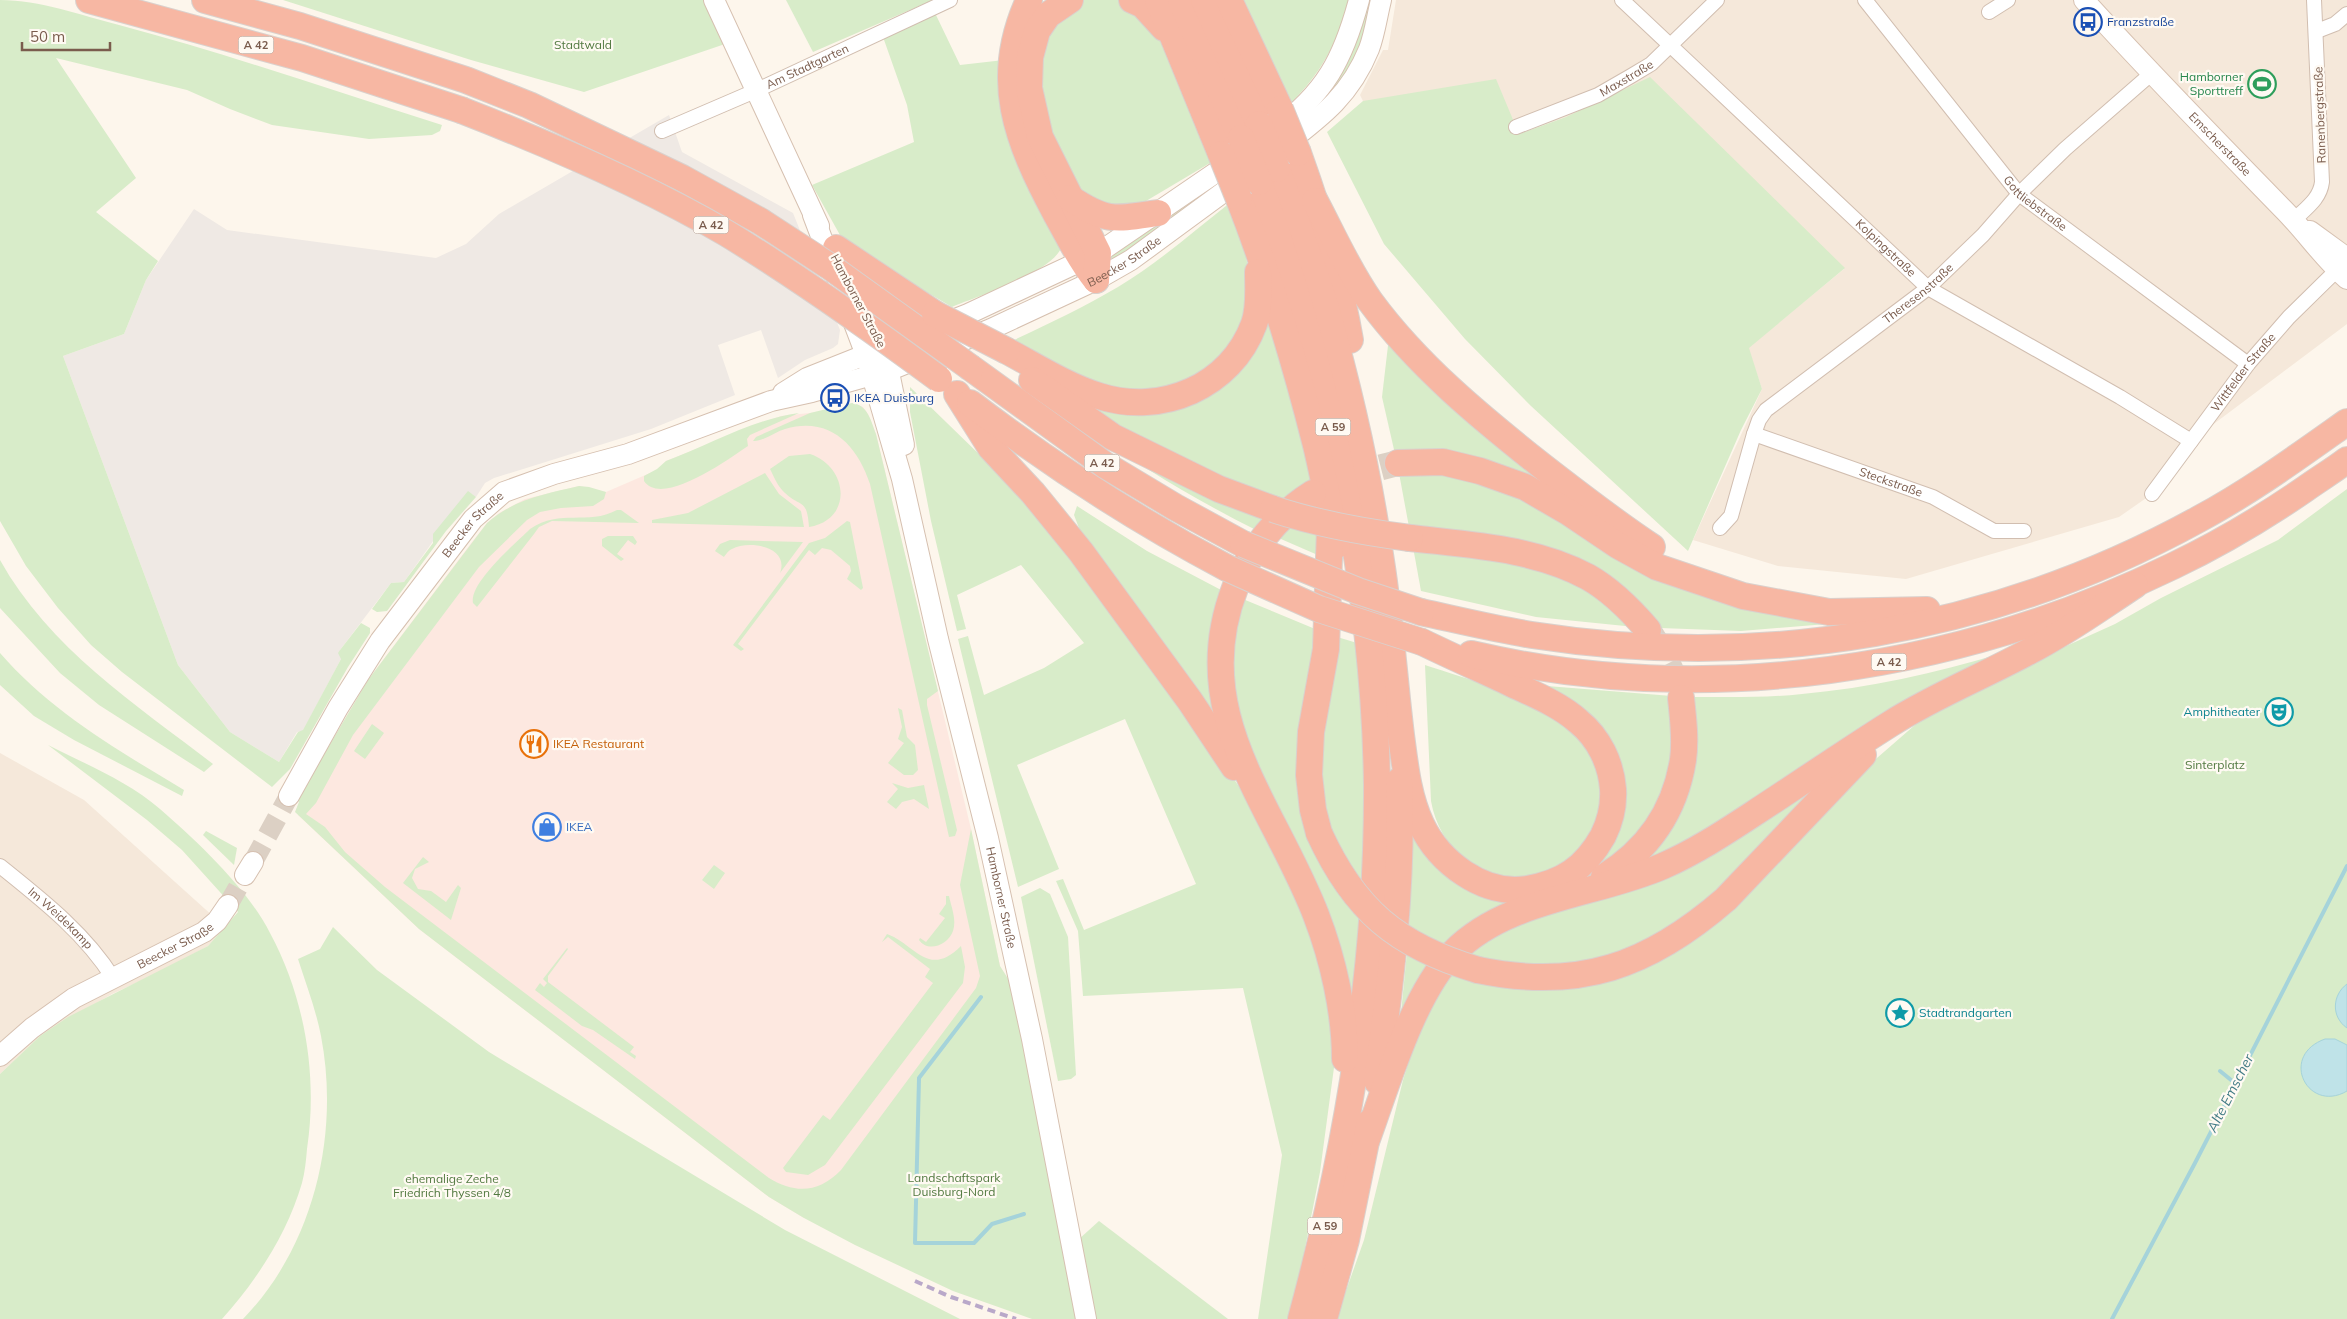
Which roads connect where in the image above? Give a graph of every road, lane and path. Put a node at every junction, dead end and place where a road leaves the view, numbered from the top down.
1 (89, 0) edge
2 (204, 0) edge
3 (714, 0) edge
4 (950, 0) edge
5 (1029, 0) edge
6 (1070, 0) edge
7 (1132, 0) edge
8 (1158, 0) edge
9 (1181, 0) edge
10 (1204, 0) edge
11 (1228, 0) edge
12 (1359, 0) edge
13 (1381, 0) edge
14 (1622, 0) edge
15 (1717, 0) edge
16 (1865, 0) edge
17 (2008, 0) edge
18 (2084, 0) edge
19 (2314, 0) edge
20 (1989, 12) dead end
21 (2347, 14) edge
22 (2317, 31) junction
23 (1177, 45) junction
24 (1669, 45) junction
25 (2151, 74) junction
26 (755, 92) junction
27 (1516, 127) dead end
28 (662, 130) dead end
29 (1250, 131) junction
30 (1268, 176) junction
31 (2019, 194) junction
32 (1070, 198) junction
33 (1315, 201) junction
34 (1158, 213) junction
35 (2294, 220) junction
36 (760, 221) junction
37 (1257, 246) junction
38 (1091, 265) junction
39 (2344, 267) edge
40 (1928, 288) junction
41 (875, 351) junction
42 (1002, 353) junction
43 (2248, 364) junction
44 (881, 372) junction
45 (948, 386) junction
46 (771, 401) junction
47 (2347, 422) edge
48 (1754, 434) junction
49 (2192, 441) junction
50 (2347, 460) edge
51 (1398, 463) tunnel mouth
52 (2152, 494) dead end
53 (1321, 502) junction
54 (1371, 503) junction
55 (1720, 528) dead end
56 (2024, 531) dead end
57 (2135, 585) junction
58 (1743, 596) junction
59 (1993, 606) junction
60 (1648, 630) tunnel mouth
61 (1422, 642) junction
62 (1382, 676) junction
63 (1681, 698) tunnel mouth
64 (1922, 705) junction
65 (289, 796) tunnel mouth
66 (1261, 804) junction
67 (0, 866) edge
68 (1575, 894) junction
69 (228, 906) tunnel mouth
70 (113, 978) junction
71 (0, 1056) edge
72 (1355, 1136) junction
73 (1086, 1319) edge
74 (1302, 1319) edge
75 (1324, 1319) edge

1 - 45 highway, A 42, bridge
2 - 36 highway, A 42
3 - 26 street, Hamborner Straße
4 - 26 street, Am Stadtgarten
5 - 38 highway
6 - 32 highway
7 - 23 highway
8 - 23 highway
9 - 29 highway, A 59
10 - 29 highway, A 59
11 - 33 highway, bridge
12 - 34 street, Beecker Straße
13 - 38 street, Beecker Straße
14 - 24 street, Kolpingstraße
15 - 24 street, Maxstraße
16 - 31 street, Gottliebstraße
17 - 20 street
18 - 25 street, Emscherstraße
19 - 22 street, Ranenbergstraße
21 - 22 street
22 - 35 street, Ranenbergstraße
23 - 37 highway, bridge
24 - 27 street, Maxstraße
24 - 40 street, Kolpingstraße
25 - 31 street, Theresenstraße
25 - 35 street, Emscherstraße
26 - 28 street, Am Stadtgarten
26 - 41 street, Hamborner Straße
29 - 30 highway, A 59, bridge
30 - 54 highway, A 59
30 - 62 highway, A 59
31 - 40 street, Theresenstraße
31 - 43 street, Gottliebstraße
32 - 34 highway
32 - 38 highway
33 - 54 highway
33 - 58 highway
34 - 38 street, Beecker Straße
35 - 39 street, Emscherstraße
36 - 42 highway, bridge
36 - 59 highway, A 42, bridge
37 - 42 highway
37 - 53 highway
38 - 41 street, Beecker Straße
38 - 44 street, Beecker Straße
39 - 43 street, Wittfelder Straße
40 - 48 street, Theresenstraße
40 - 49 street, Kolpingstraße
41 - 44 street, Hamborner Straße
41 - 46 street, Beecker Straße
42 - 60 highway, bridge
43 - 49 street, Wittfelder Straße
44 - 46 street, Beecker Straße
44 - 73 street, Hamborner Straße
45 - 61 highway, A 42, bridge
45 - 66 highway
46 - 65 street, Beecker Straße
47 - 59 highway, A 42
48 - 55 street, Theresenstraße
48 - 56 street, Steckstraße
49 - 52 street, Wittfelder Straße
50 - 57 highway, A 42
51 - 58 highway
53 - 62 highway
53 - 64 highway, bridge
53 - 66 highway
54 - 62 highway, A 59
57 - 61 highway, A 42
57 - 64 highway
58 - 59 highway
61 - 62 highway
62 - 72 highway, A 59
63 - 68 highway
64 - 68 highway
66 - 72 highway
67 - 70 street, Im Weidekamp
68 - 72 highway
69 - 70 street, Beecker Straße
70 - 71 street, Beecker Straße
72 - 74 highway, A 59
72 - 75 highway, A 59

